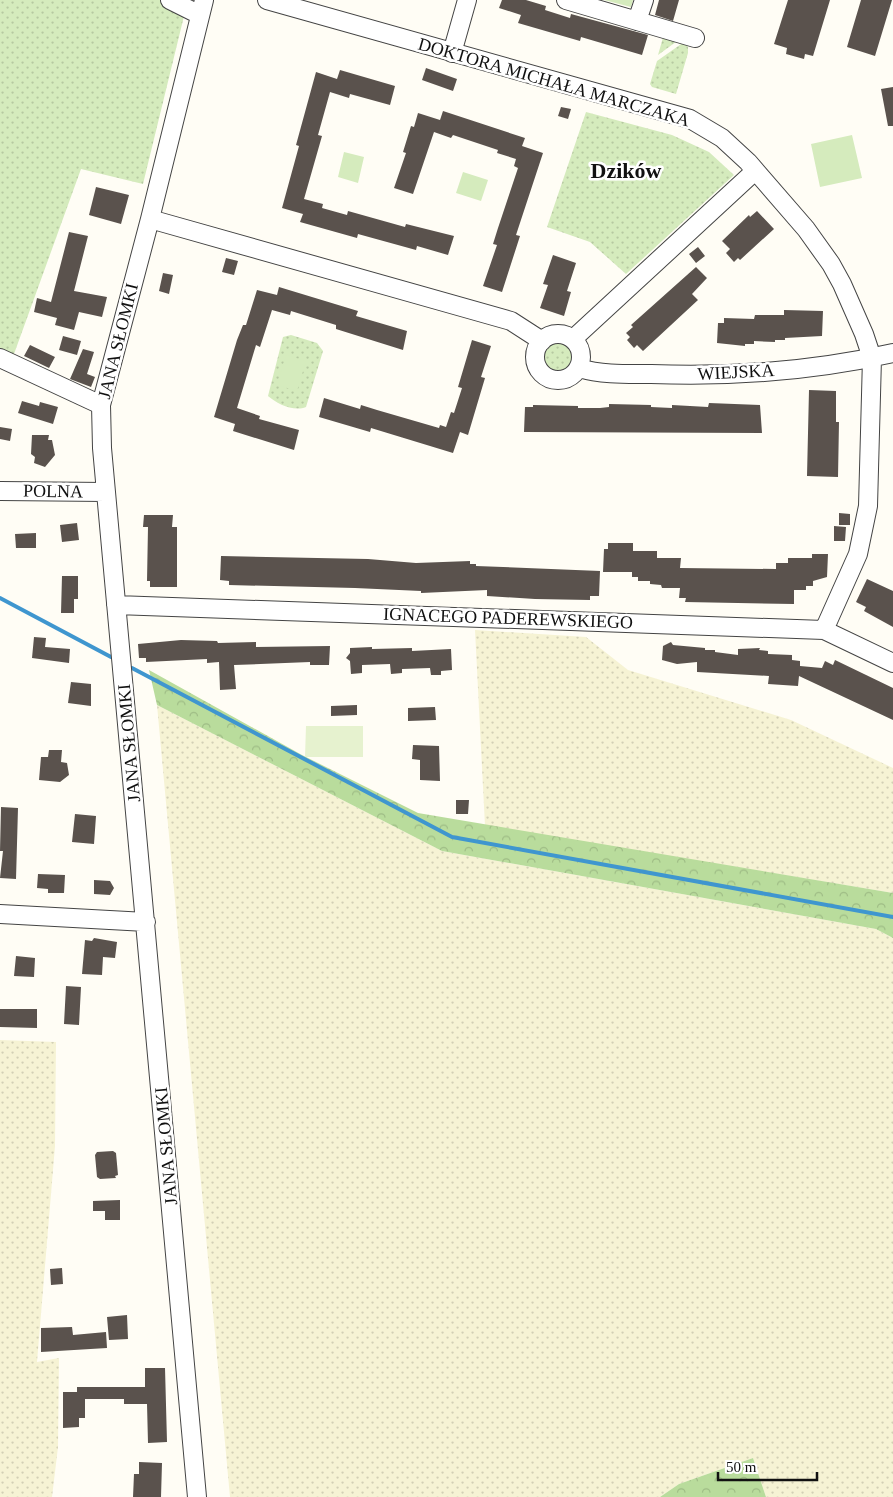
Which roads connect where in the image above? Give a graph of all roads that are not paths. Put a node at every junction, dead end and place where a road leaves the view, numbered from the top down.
1 (170, 0) edge
2 (267, 0) edge
3 (467, 0) edge
4 (566, 0) edge
5 (644, 0) edge
6 (202, 7) edge
7 (637, 21) junction
8 (695, 38) dead end
9 (452, 53) junction
10 (755, 171) junction
11 (150, 219) junction
12 (573, 339) junction
13 (540, 343) junction
14 (893, 353) edge
15 (0, 358) edge
16 (872, 358) junction
17 (579, 368) junction
18 (101, 405) junction
19 (0, 491) edge
20 (106, 492) junction
21 (116, 605) junction
22 (824, 630) junction
23 (893, 663) edge
24 (0, 914) edge
25 (146, 922) junction
26 (197, 1497) edge

1 - 6 street
2 - 9 street, DOKTORA MICHAŁA MARCZAKA
3 - 9 street
4 - 7 street
5 - 7 street
6 - 11 street, JANA SŁOMKI
7 - 8 street
9 - 10 street, DOKTORA MICHAŁA MARCZAKA
10 - 12 street
10 - 16 street, DOKTORA MICHAŁA MARCZAKA
11 - 13 street
11 - 18 street, JANA SŁOMKI
12 - 13 street
12 - 17 street
13 - 17 street
14 - 16 street, WIEJSKA
15 - 18 street
16 - 17 street, WIEJSKA
16 - 22 street, DOKTORA MICHAŁA MARCZAKA
18 - 20 street, JANA SŁOMKI
19 - 20 street, POLNA
20 - 21 street, JANA SŁOMKI
21 - 22 street, IGNACEGO PADEREWSKIEGO
21 - 25 street, JANA SŁOMKI
22 - 23 street, IGNACEGO PADEREWSKIEGO
24 - 25 street
25 - 26 street, JANA SŁOMKI

